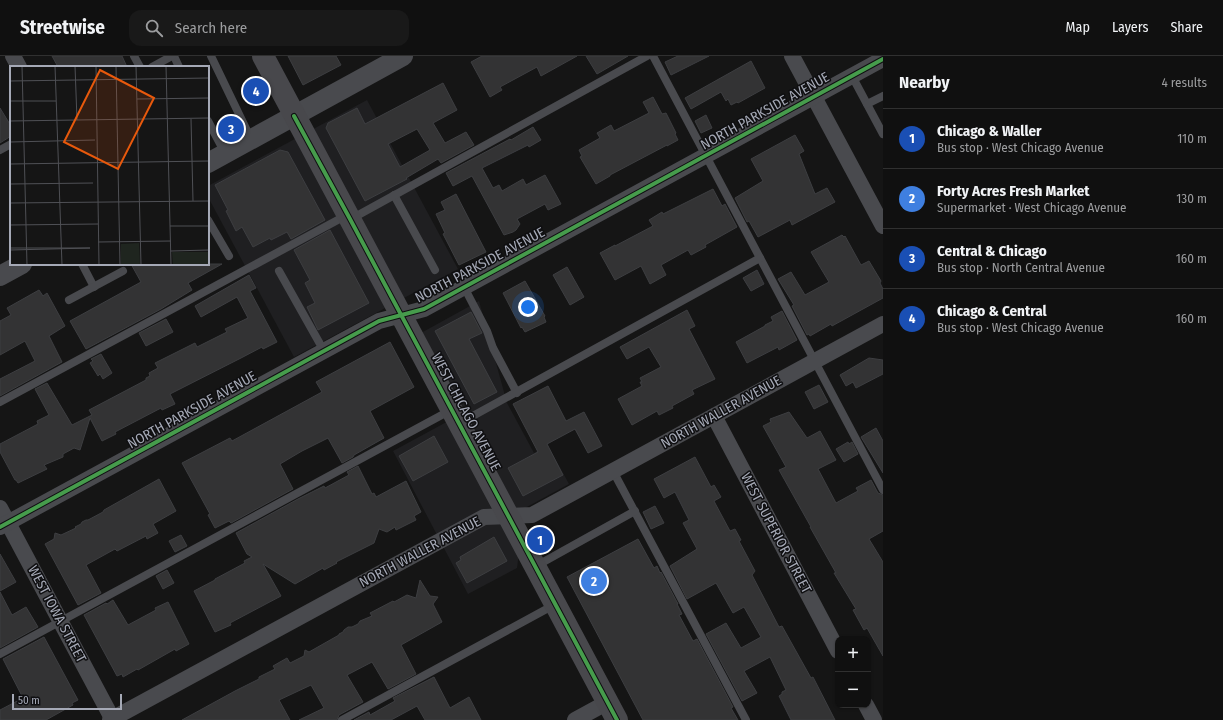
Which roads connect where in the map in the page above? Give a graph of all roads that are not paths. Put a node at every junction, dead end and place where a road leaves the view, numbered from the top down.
1 (13, 56) edge
2 (134, 56) edge
3 (173, 56) edge
4 (211, 56) edge
5 (263, 56) edge
6 (402, 56) edge
7 (647, 56) edge
8 (653, 56) edge
9 (792, 56) edge
10 (883, 59) edge
11 (18, 66) edge
12 (139, 66) edge
13 (154, 66) edge
14 (179, 66) edge
15 (852, 76) junction
16 (883, 96) edge
17 (814, 97) junction
18 (867, 104) junction
19 (294, 116) junction
20 (209, 123) edge
21 (883, 134) edge
22 (251, 139) junction
23 (10, 145) edge
24 (0, 150) edge
25 (225, 153) junction
26 (706, 156) junction
27 (209, 162) edge
28 (394, 195) junction
29 (349, 217) junction
30 (209, 222) edge
31 (883, 226) edge
32 (229, 256) dead end
33 (760, 258) junction
34 (20, 265) edge
35 (83, 265) edge
36 (435, 270) dead end
37 (123, 271) dead end
38 (279, 271) dead end
39 (0, 276) edge
40 (94, 287) junction
41 (464, 287) junction
42 (69, 300) dead end
43 (402, 315) junction
44 (883, 324) edge
45 (324, 351) junction
46 (815, 361) junction
47 (517, 392) junction
48 (0, 402) edge
49 (714, 416) junction
50 (456, 417) junction
51 (613, 471) junction
52 (883, 490) edge
53 (0, 508) edge
54 (635, 511) junction
55 (509, 516) junction
56 (4, 525) edge
57 (536, 566) junction
58 (556, 604) junction
59 (60, 621) junction
60 (835, 645) edge
61 (0, 654) edge
62 (868, 708) edge
63 (613, 711) edge
64 (112, 720) edge
65 (342, 720) edge
66 (575, 720) edge
67 (746, 720) edge
68 (874, 720) edge

1 - 11 street
2 - 12 lane
3 - 13 lane
3 - 14 lane
4 - 22 lane
5 - 19 main road, WEST CHICAGO AVENUE
6 - 19 street
7 - 28 lane
8 - 26 lane
9 - 17 street
10 - 15 street, NORTH PARKSIDE AVENUE
15 - 17 street, NORTH PARKSIDE AVENUE
15 - 18 lane
16 - 18 lane
17 - 26 street, NORTH PARKSIDE AVENUE
17 - 31 street
18 - 21 lane
19 - 22 street
19 - 29 main road, WEST CHICAGO AVENUE
20 - 25 lane
22 - 25 street
23 - 24 lane
25 - 27 street
26 - 33 lane
26 - 41 street, NORTH PARKSIDE AVENUE
28 - 29 lane
28 - 36 lane
29 - 43 main road, WEST CHICAGO AVENUE
29 - 48 lane
30 - 32 lane
33 - 46 lane
33 - 47 lane
34 - 39 street
35 - 40 lane
37 - 40 lane
38 - 45 lane
40 - 42 lane
41 - 43 street, NORTH PARKSIDE AVENUE
41 - 47 lane
43 - 45 street, NORTH PARKSIDE AVENUE
43 - 50 main road, WEST CHICAGO AVENUE
44 - 46 street, NORTH WALLER AVENUE
45 - 56 street, NORTH PARKSIDE AVENUE
46 - 49 street, NORTH WALLER AVENUE
46 - 52 lane
47 - 50 lane
49 - 51 street, NORTH WALLER AVENUE
49 - 60 street, WEST SUPERIOR STREET
50 - 55 main road, WEST CHICAGO AVENUE
50 - 59 lane
51 - 54 lane
51 - 55 street, NORTH WALLER AVENUE
53 - 56 street, WEST IOWA STREET
54 - 57 lane
54 - 67 lane
55 - 57 main road, WEST CHICAGO AVENUE
55 - 64 street, NORTH WALLER AVENUE
56 - 59 street, WEST IOWA STREET
57 - 58 main road, WEST CHICAGO AVENUE
58 - 63 main road, WEST CHICAGO AVENUE
58 - 65 lane
59 - 61 lane
59 - 64 street, WEST IOWA STREET
62 - 68 street
63 - 66 street

